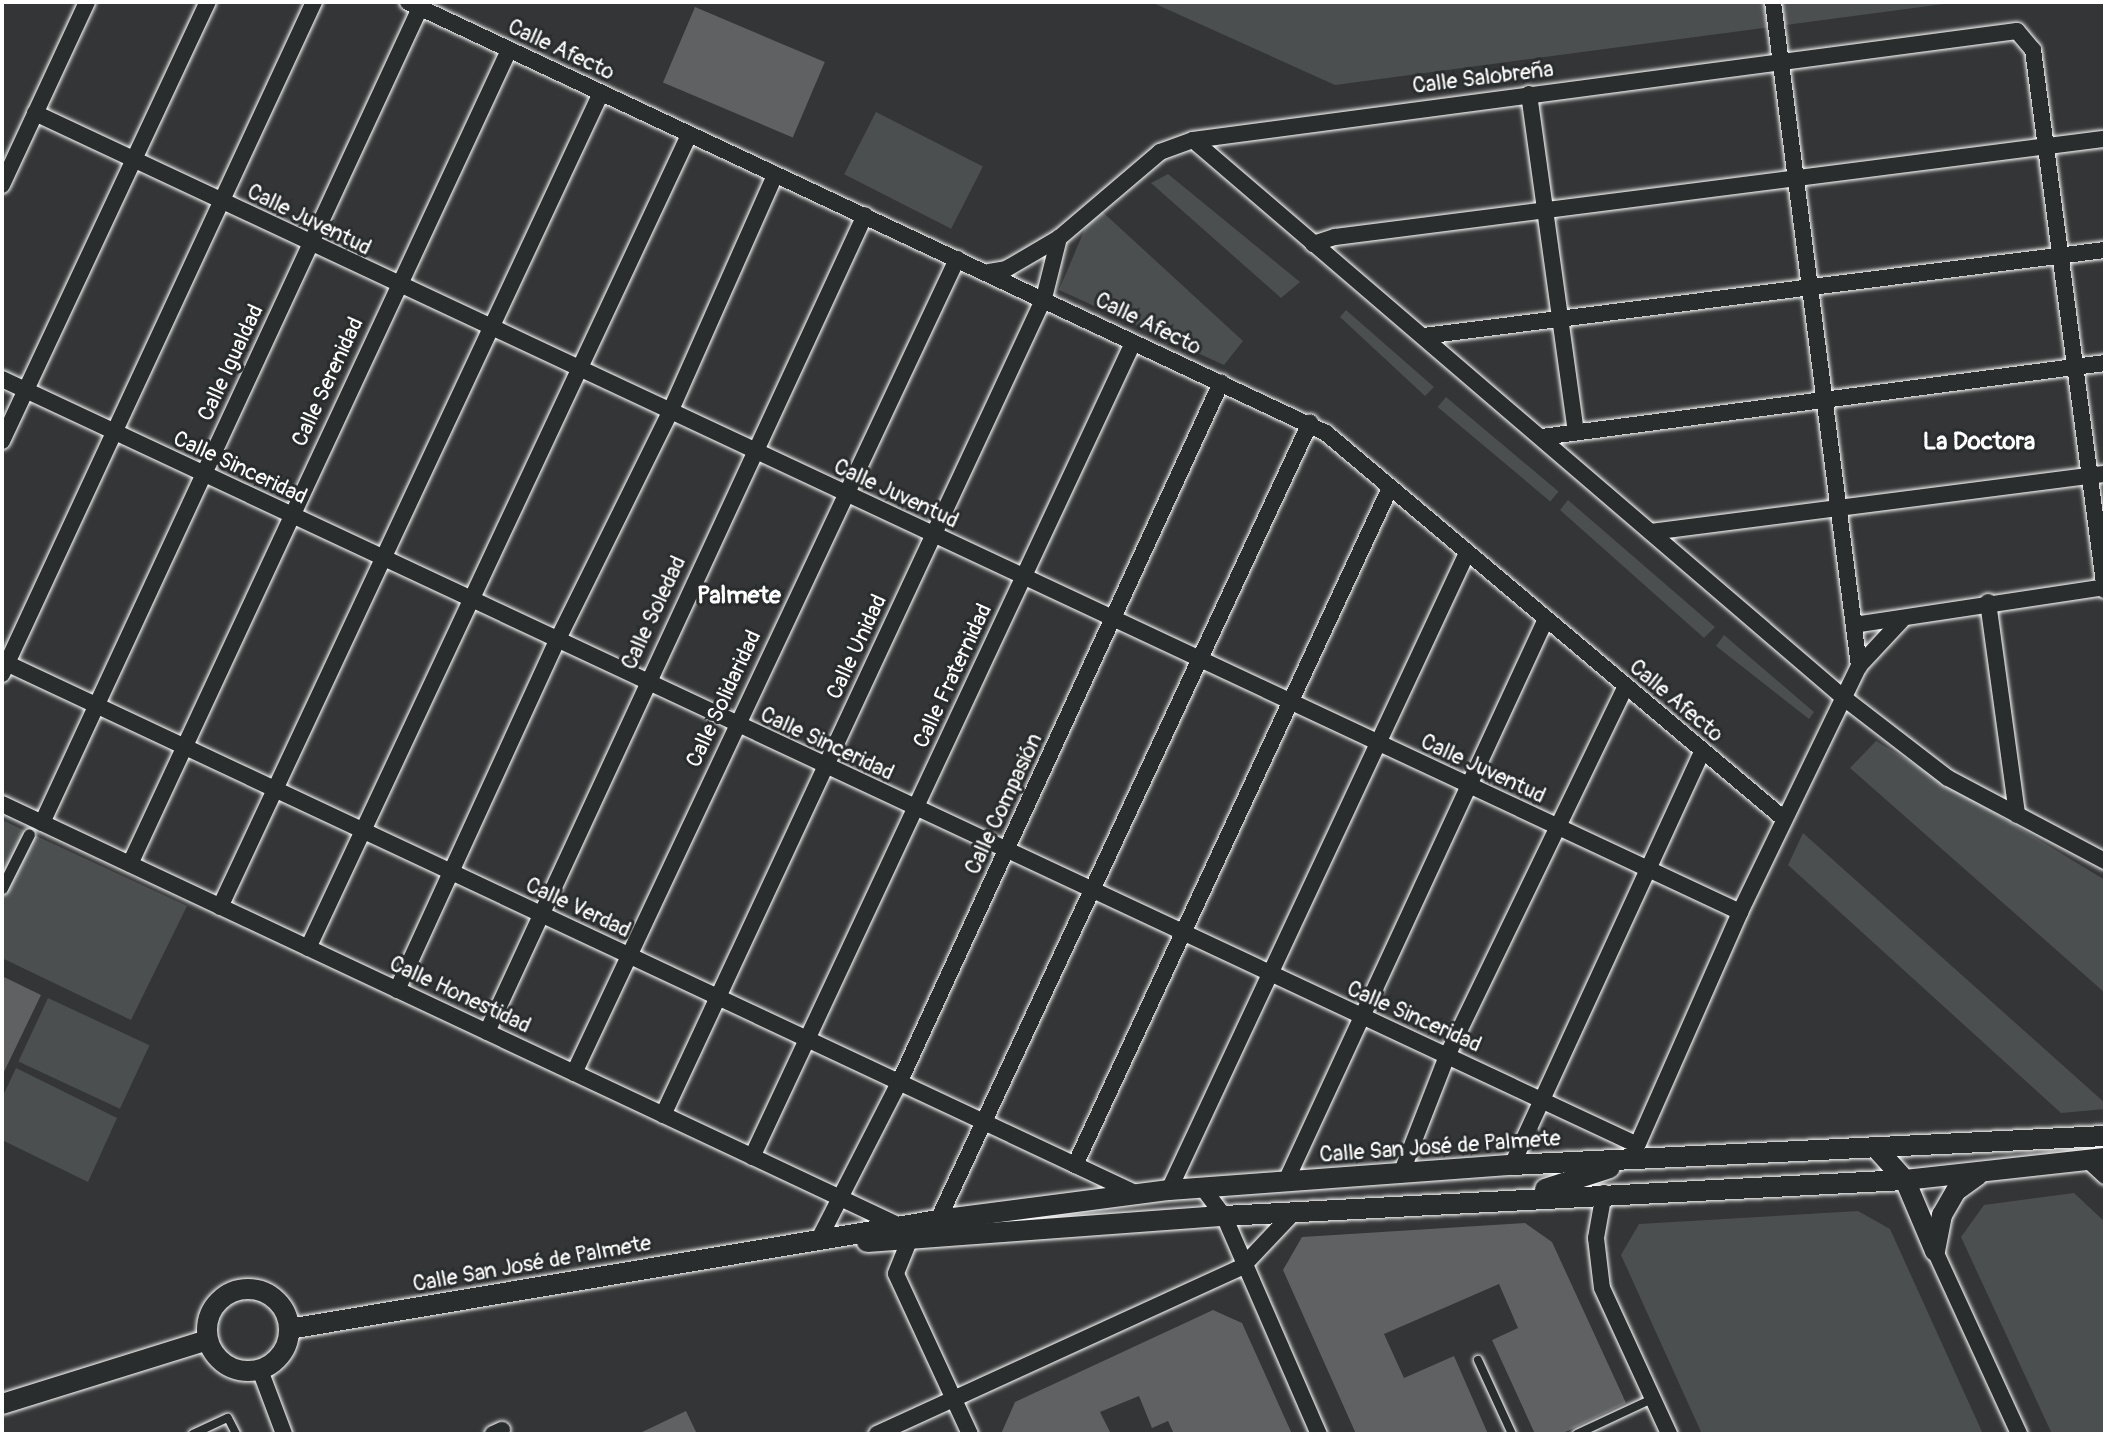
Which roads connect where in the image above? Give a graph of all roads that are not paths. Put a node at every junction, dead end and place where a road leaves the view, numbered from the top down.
1 (87, 2) edge
2 (208, 2) edge
3 (314, 2) edge
4 (1773, 2) edge
5 (414, 5) edge
6 (509, 50) junction
7 (1780, 61) junction
8 (601, 93) junction
9 (1529, 94) junction
10 (35, 113) junction
11 (689, 135) junction
12 (2103, 139) edge
13 (1193, 140) junction
14 (2047, 147) junction
15 (135, 160) junction
16 (775, 175) junction
17 (1795, 179) junction
18 (2, 185) edge
19 (221, 201) junction
20 (1547, 211) junction
21 (865, 215) junction
22 (1059, 238) junction
23 (1313, 244) junction
24 (309, 245) junction
25 (2105, 250) edge
26 (2059, 257) junction
27 (957, 259) junction
28 (989, 272) junction
29 (397, 286) junction
30 (1809, 287) junction
31 (1044, 298) junction
32 (1560, 320) junction
33 (491, 328) junction
34 (1424, 336) junction
35 (1133, 343) junction
36 (2105, 363) edge
37 (2075, 367) junction
38 (581, 370) junction
39 (2, 379) edge
40 (1221, 383) junction
41 (26, 390) junction
42 (1823, 398) junction
43 (670, 412) junction
44 (1310, 423) junction
45 (1576, 431) junction
46 (116, 434) junction
47 (1542, 437) junction
48 (2, 441) edge
49 (752, 452) junction
50 (2099, 474) edge
51 (204, 475) junction
52 (1390, 488) junction
53 (845, 494) junction
54 (1839, 507) junction
55 (290, 515) junction
56 (1651, 532) junction
57 (932, 536) junction
58 (1467, 553) junction
59 (380, 557) junction
60 (1023, 578) junction
61 (2105, 588) edge
62 (470, 599) junction
63 (1988, 602) junction
64 (1114, 620) junction
65 (1545, 621) junction
66 (1901, 621) junction
67 (1854, 625) junction
68 (557, 641) junction
69 (1202, 661) junction
70 (1859, 666) junction
71 (4, 667) edge
72 (646, 684) junction
73 (1625, 687) junction
74 (1844, 698) junction
75 (1289, 703) junction
76 (97, 707) junction
77 (735, 726) junction
78 (1376, 745) junction
79 (183, 748) junction
80 (1702, 751) junction
81 (826, 767) junction
82 (1466, 784) junction
83 (274, 790) junction
84 (2, 804) edge
85 (914, 809) junction
86 (2017, 815) junction
87 (1784, 819) junction
88 (36, 828) junction
89 (1557, 828) junction
90 (363, 831) junction
91 (1006, 852) junction
92 (2105, 861) edge
93 (130, 864) junction
94 (1645, 867) junction
95 (451, 873) junction
96 (2, 888) edge
97 (1090, 892) junction
98 (220, 907) junction
99 (1740, 912) junction
100 (541, 915) junction
101 (1180, 934) junction
102 (308, 948) junction
103 (627, 954) junction
104 (1271, 976) junction
105 (397, 990) junction
106 (719, 999) junction
107 (1358, 1017) junction
108 (487, 1032) junction
109 (807, 1040) junction
110 (1447, 1056) junction
111 (574, 1073) junction
112 (899, 1083) junction
113 (1539, 1100) junction
114 (663, 1115) junction
115 (984, 1123) junction
116 (2105, 1136) edge
117 (1876, 1148) junction
118 (1634, 1152) junction
119 (752, 1157) junction
120 (2097, 1160) edge
121 (1075, 1165) junction
122 (1512, 1165) junction
123 (1401, 1174) junction
124 (1978, 1175) junction
125 (2105, 1176) edge
126 (1905, 1180) junction
127 (1286, 1181) junction
128 (1202, 1187) junction
129 (1169, 1190) junction
130 (1604, 1193) junction
131 (1137, 1194) junction
132 (839, 1198) junction
133 (1516, 1199) junction
134 (1295, 1211) junction
135 (1224, 1216) junction
136 (938, 1220) junction
137 (904, 1234) junction
138 (819, 1239) junction
139 (783, 1246) junction
140 (1935, 1251) junction
141 (1242, 1267) junction
142 (289, 1329) junction
143 (207, 1340) junction
144 (1478, 1360) dead end
145 (260, 1370) junction
146 (954, 1399) junction
147 (1653, 1399) junction
148 (2, 1404) edge
149 (193, 1434) edge
150 (236, 1434) edge
151 (284, 1434) edge
152 (877, 1434) edge
153 (970, 1434) edge
154 (1319, 1434) edge
155 (1512, 1434) edge
156 (1577, 1434) edge
157 (1669, 1434) edge
158 (2019, 1434) edge

1 - 10 street
2 - 15 street
3 - 19 street
4 - 7 street
5 - 6 street, Calle Afecto
5 - 24 street, Calle Igualdad
6 - 8 street, Calle Afecto
6 - 29 street, Calle Serenidad
7 - 9 street, Calle Salobreña
7 - 14 street, Calle Salobreña
7 - 17 street
8 - 11 street, Calle Afecto
8 - 33 street
9 - 13 street, Calle Salobreña
9 - 20 street
10 - 15 street, Calle Juventud
10 - 18 street
11 - 16 street, Calle Afecto
11 - 38 street
12 - 14 street
13 - 22 street, Calle Salobreña
13 - 23 street
14 - 17 street
14 - 26 street
15 - 19 street, Calle Juventud
15 - 41 street
16 - 21 street, Calle Afecto
16 - 43 street
17 - 20 street
17 - 30 street
19 - 24 street, Calle Juventud
19 - 46 street
20 - 23 street
20 - 32 street
21 - 27 street, Calle Afecto
21 - 49 street, Calle Soledad
22 - 28 street, Calle Salobreña
22 - 31 street, Calle Unidad
23 - 34 street
24 - 29 street, Calle Juventud
24 - 51 street, Calle Igualdad
25 - 26 street
26 - 30 street
26 - 37 street
27 - 28 street, Calle Afecto
27 - 53 street, Calle Solidaridad
28 - 31 street, Calle Afecto
29 - 33 street, Calle Juventud
29 - 55 street, Calle Serenidad
30 - 32 street
30 - 42 street
31 - 35 street, Calle Afecto
31 - 57 street, Calle Unidad
32 - 34 street
32 - 45 street
33 - 38 street, Calle Juventud
33 - 59 street
34 - 47 street
35 - 40 street, Calle Afecto
35 - 60 street, Calle Fraternidad
36 - 37 street
37 - 42 street
37 - 50 street
38 - 43 street, Calle Juventud
38 - 62 street
39 - 41 street, Calle Sinceridad
40 - 44 street, Calle Afecto
40 - 64 street, Calle Compasión
41 - 46 street, Calle Sinceridad
41 - 48 street
42 - 45 street
42 - 54 street
43 - 49 street, Calle Juventud
43 - 68 street
44 - 52 street, Calle Afecto
44 - 69 street
45 - 47 street
46 - 51 street, Calle Sinceridad
46 - 71 street
47 - 56 street
49 - 53 street, Calle Juventud
49 - 72 street, Calle Soledad
50 - 54 street
50 - 61 street
51 - 55 street, Calle Sinceridad
51 - 76 street, Calle Igualdad
52 - 58 street, Calle Afecto
52 - 75 street
53 - 57 street, Calle Juventud
53 - 77 street, Calle Solidaridad
54 - 56 street
54 - 67 street
55 - 59 street, Calle Sinceridad
55 - 79 street, Calle Serenidad
56 - 74 street
57 - 60 street, Calle Juventud
57 - 81 street, Calle Unidad
58 - 65 street, Calle Afecto
58 - 78 street
59 - 62 street, Calle Sinceridad
59 - 83 street
60 - 64 street, Calle Juventud
60 - 85 street, Calle Fraternidad
61 - 63 street
62 - 68 street, Calle Sinceridad
62 - 90 street
63 - 66 street
63 - 86 street
64 - 69 street, Calle Juventud
64 - 91 street, Calle Compasión
65 - 73 street, Calle Afecto
65 - 82 street
66 - 67 street
66 - 70 street
67 - 70 street
68 - 72 street, Calle Sinceridad
68 - 95 street
69 - 75 street, Calle Juventud
69 - 97 street
70 - 74 street
71 - 76 street, Calle Verdad
72 - 77 street, Calle Sinceridad
72 - 100 street, Calle Soledad
73 - 80 street, Calle Afecto
73 - 89 street
74 - 86 street
74 - 87 street
75 - 78 street, Calle Juventud
75 - 101 street
76 - 79 street, Calle Verdad
76 - 88 street, Calle Igualdad
77 - 81 street, Calle Sinceridad
77 - 103 street, Calle Solidaridad
78 - 82 street, Calle Juventud
78 - 104 street
79 - 83 street, Calle Verdad
79 - 93 street, Calle Serenidad
80 - 87 street, Calle Afecto
80 - 94 street
81 - 85 street, Calle Sinceridad
81 - 106 street, Calle Unidad
82 - 89 street, Calle Juventud
82 - 107 street
83 - 90 street, Calle Verdad
83 - 98 street
84 - 88 street, Calle Honestidad
85 - 91 street, Calle Sinceridad
85 - 109 street, Calle Fraternidad
86 - 92 street
87 - 99 street
88 - 93 street, Calle Honestidad
88 - 96 street
89 - 94 street, Calle Juventud
89 - 110 street
90 - 95 street, Calle Verdad
90 - 102 street
91 - 97 street, Calle Sinceridad
91 - 112 street, Calle Compasión
93 - 98 street, Calle Honestidad
94 - 99 street, Calle Juventud
94 - 113 street
95 - 100 street, Calle Verdad
95 - 105 street
97 - 101 street, Calle Sinceridad
97 - 115 street
98 - 102 street, Calle Honestidad
99 - 118 street
100 - 103 street, Calle Verdad
100 - 108 street, Calle Soledad
101 - 104 street, Calle Sinceridad
101 - 121 street
102 - 105 street, Calle Honestidad
103 - 106 street, Calle Verdad
103 - 111 street, Calle Solidaridad
104 - 107 street, Calle Sinceridad
104 - 129 street
105 - 108 street, Calle Honestidad
106 - 109 street, Calle Verdad
106 - 114 street, Calle Unidad
107 - 110 street, Calle Sinceridad
107 - 127 street
108 - 111 street, Calle Honestidad
109 - 112 street, Calle Verdad
109 - 119 street, Calle Fraternidad
110 - 113 street, Calle Sinceridad
110 - 123 street
111 - 114 street, Calle Honestidad
112 - 115 street, Calle Verdad
112 - 132 street, Calle Compasión
113 - 118 street, Calle Sinceridad
113 - 122 street
114 - 119 street, Calle Honestidad
115 - 121 street, Calle Verdad
115 - 136 street
116 - 117 street, Calle San José de Palmete
117 - 118 street, Calle San José de Palmete
117 - 126 street
118 - 122 street, Calle San José de Palmete
118 - 130 street
118 - 133 street
119 - 132 street, Calle Honestidad
120 - 124 street, Calle San José de Palmete
120 - 125 street
121 - 131 street, Calle Verdad
122 - 123 street, Calle San José de Palmete
123 - 127 street, Calle San José de Palmete
124 - 126 street, Calle San José de Palmete
124 - 140 street
126 - 130 street, Calle San José de Palmete
126 - 140 street
127 - 128 street, Calle San José de Palmete
128 - 129 street, Calle San José de Palmete
128 - 135 street
129 - 131 street, Calle San José de Palmete
130 - 133 street, Calle San José de Palmete
130 - 147 street
131 - 136 street, Calle San José de Palmete
132 - 137 street, Calle Honestidad
132 - 138 street, Calle Compasión
133 - 134 street, Calle San José de Palmete
134 - 135 street, Calle San José de Palmete
134 - 141 street
135 - 137 street, Calle San José de Palmete
135 - 141 street
136 - 137 street, Calle San José de Palmete
137 - 138 street, Calle San José de Palmete
137 - 139 street, Calle San José de Palmete
137 - 146 street
138 - 139 street, Calle San José de Palmete
139 - 142 street, Calle San José de Palmete
140 - 158 street
141 - 146 street
141 - 154 street
142 - 143 street
142 - 145 street
143 - 145 street
143 - 148 street
144 - 155 lane
145 - 151 street
146 - 152 street
146 - 153 street
147 - 156 lane
147 - 157 street
149 - 150 lane

